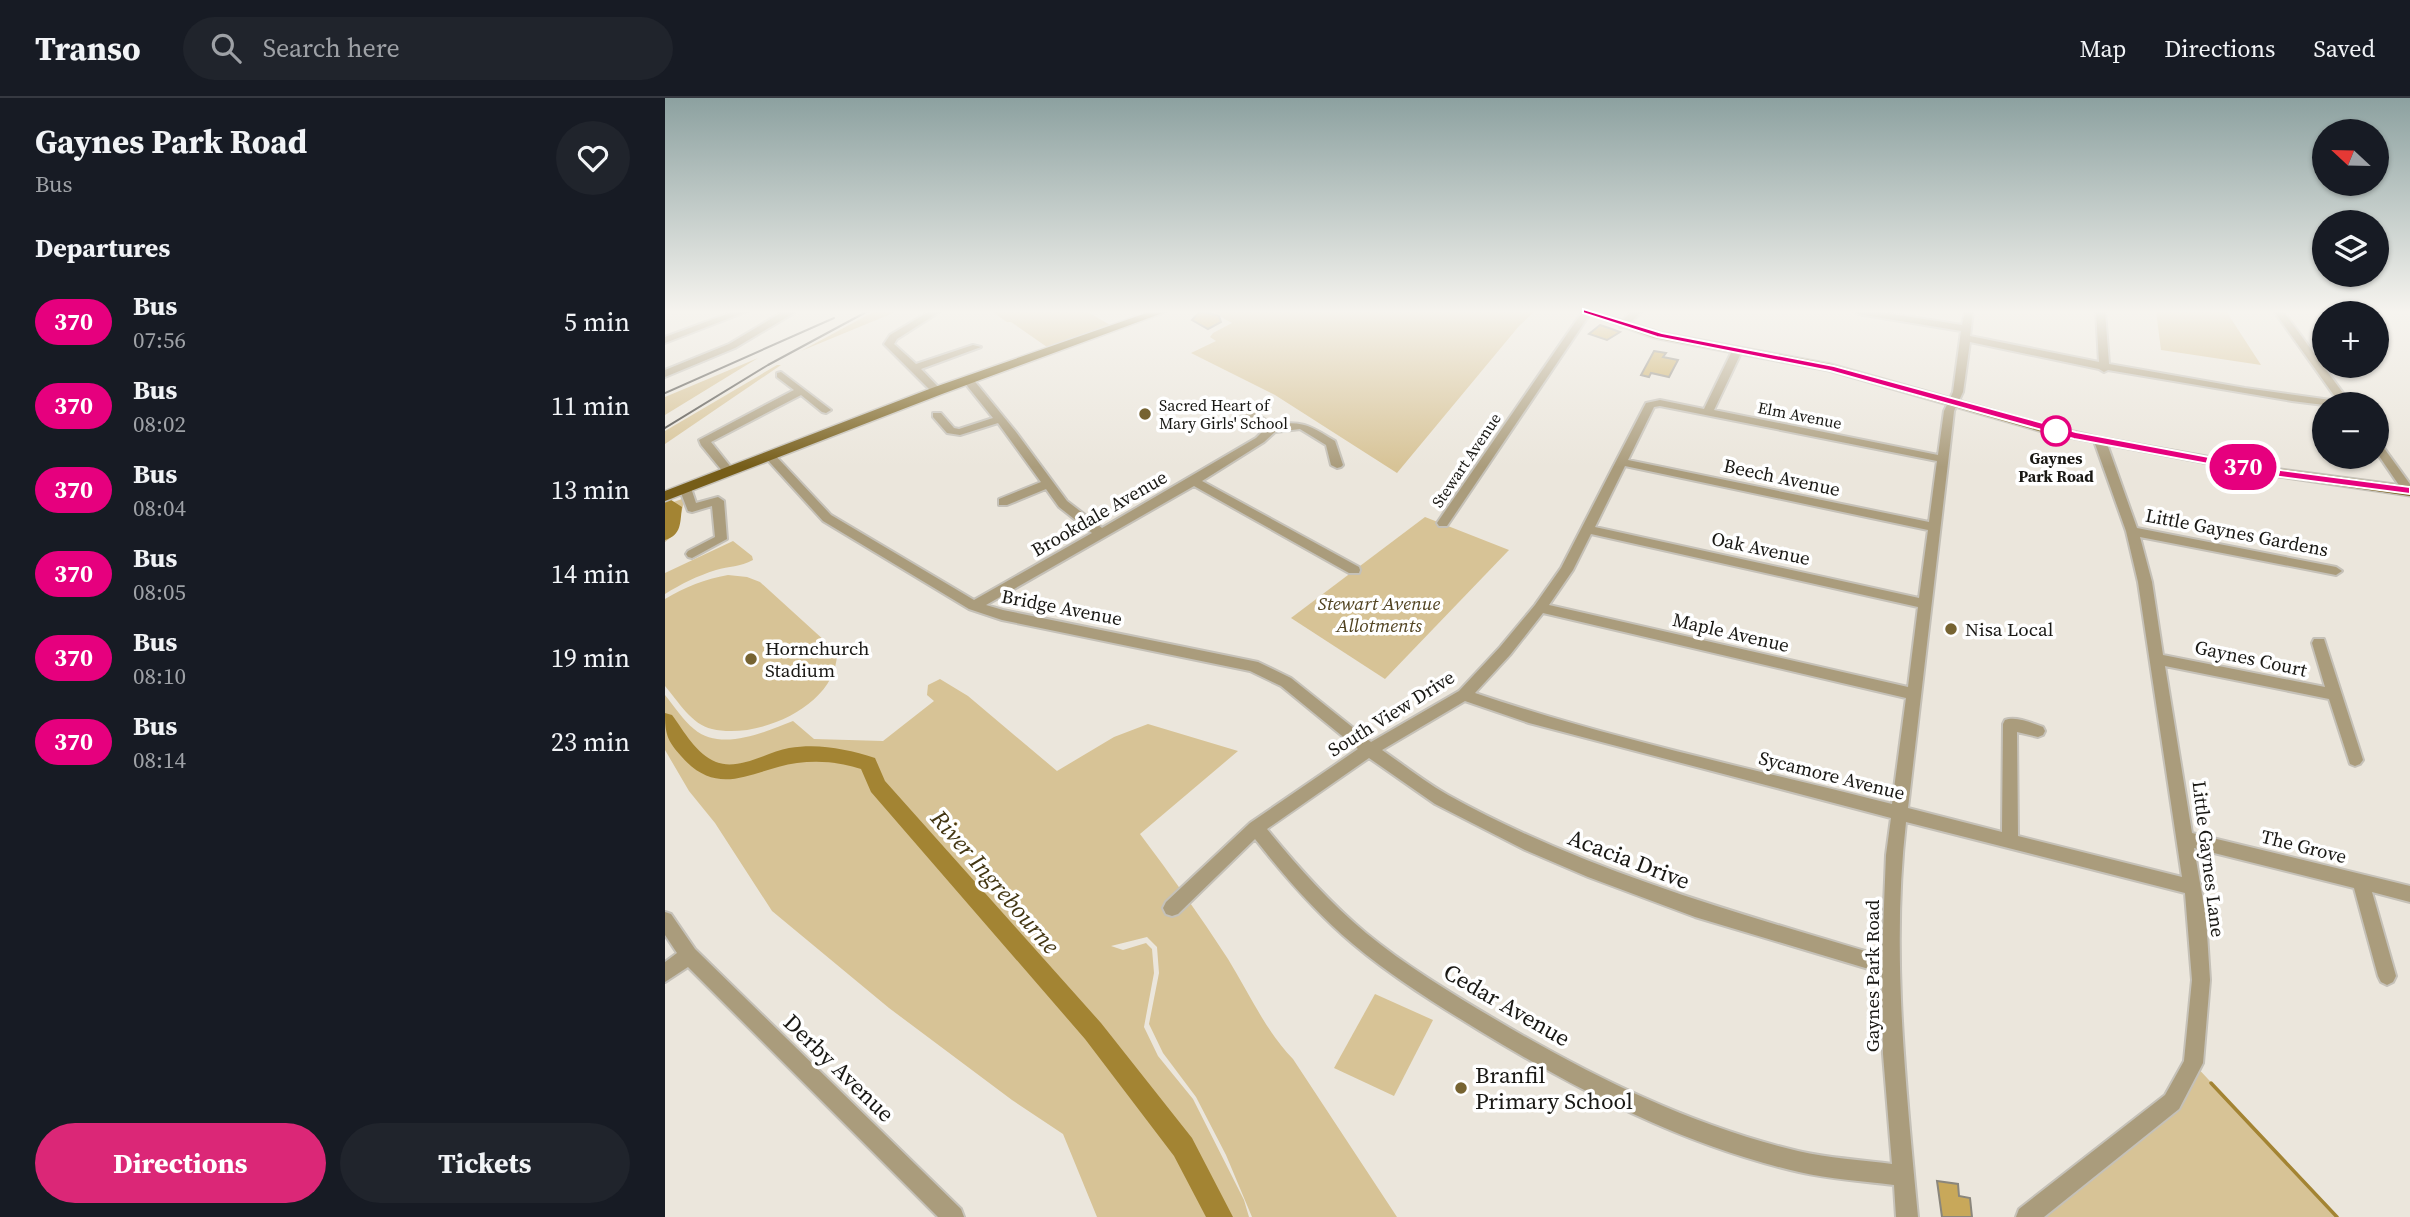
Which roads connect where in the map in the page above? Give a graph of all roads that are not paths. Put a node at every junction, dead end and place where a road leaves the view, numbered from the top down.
1 (691, 363) edge
2 (910, 363) edge
3 (929, 363) edge
4 (1015, 363) edge
5 (1552, 363) edge
6 (1731, 363) edge
7 (1805, 363) edge
8 (1962, 363) edge
9 (2081, 363) edge
10 (2104, 363) edge
11 (2317, 363) edge
12 (915, 368) junction
13 (2104, 369) junction
14 (665, 374) edge
15 (781, 375) dead end
16 (968, 380) junction
17 (801, 391) junction
18 (937, 391) junction
19 (2337, 392) edge
20 (2312, 401) edge
21 (1953, 402) junction
22 (1650, 405) joint
23 (826, 411) dead end
24 (1246, 412) dead end
25 (1708, 412) junction
26 (937, 415) dead end
27 (1000, 419) junction
28 (1272, 429) junction
29 (2100, 441) junction
30 (769, 455) junction
31 (1943, 459) junction
32 (1623, 462) junction
33 (2389, 463) edge
34 (1337, 465) dead end
35 (728, 471) junction
36 (1194, 481) junction
37 (1047, 484) junction
38 (685, 488) junction
39 (2409, 491) edge
40 (667, 496) edge
41 (1003, 502) dead end
42 (1443, 523) dead end
43 (1934, 527) junction
44 (1589, 530) junction
45 (2132, 531) junction
46 (1101, 534) junction
47 (692, 554) dead end
48 (1354, 570) dead end
49 (2336, 570) dead end
50 (1926, 604) junction
51 (974, 606) junction
52 (1540, 608) junction
53 (2319, 643) dead end
54 (2158, 659) junction
55 (1913, 694) junction
56 (1464, 695) junction
57 (2336, 695) junction
58 (2038, 731) dead end
59 (1370, 750) junction
60 (2355, 760) dead end
61 (1898, 813) junction
62 (1256, 828) junction
63 (2187, 839) junction
64 (2010, 841) junction
65 (2361, 882) junction
66 (2193, 887) junction
67 (2410, 894) edge
68 (1172, 908) dead end
69 (665, 920) edge
70 (689, 955) junction
71 (1891, 967) junction
72 (665, 973) edge
73 (2387, 976) dead end
74 (1902, 1175) junction
75 (953, 1217) edge
76 (1907, 1217) edge
77 (2027, 1217) edge

1 - 14 street
2 - 12 street
3 - 12 street
4 - 16 main road
5 - 42 street, Stewart Avenue
6 - 25 street
7 - 21 main road
8 - 21 street, Gaynes Park Road
9 - 13 street
10 - 13 street
11 - 19 street
12 - 18 street
13 - 20 street
15 - 17 street
16 - 18 main road
16 - 27 street
17 - 23 street
17 - 35 street
18 - 30 main road
21 - 29 main road
21 - 31 street, Gaynes Park Road
22 - 25 street, Elm Avenue
22 - 32 street, South View Drive
24 - 28 street
25 - 31 street, Elm Avenue
26 - 27 street
27 - 37 street
28 - 34 street
28 - 36 street
29 - 39 main road
29 - 45 street, Little Gaynes Lane
30 - 35 main road
30 - 51 street, Bridge Avenue
31 - 43 street, Gaynes Park Road
32 - 43 street, Beech Avenue
32 - 44 street, South View Drive
33 - 39 street
35 - 38 main road
36 - 46 street, Brookdale Avenue
36 - 48 street, Brookdale Avenue
37 - 41 street
37 - 46 street
38 - 40 main road
38 - 47 street
43 - 50 street, Gaynes Park Road
44 - 50 street, Oak Avenue
44 - 52 street, South View Drive
45 - 49 street, Little Gaynes Gardens
45 - 54 street, Little Gaynes Lane
46 - 51 street, Brookdale Avenue
50 - 55 street, Gaynes Park Road
51 - 59 street, Bridge Avenue
52 - 55 street, Maple Avenue
52 - 56 street, South View Drive
53 - 57 street, Gaynes Court
54 - 57 street, Gaynes Court
54 - 63 street, Little Gaynes Lane
55 - 61 street, Gaynes Park Road
56 - 59 street, South View Drive
56 - 61 street, Sycamore Avenue
57 - 60 street, Gaynes Court
58 - 64 street
59 - 62 street, South View Drive
59 - 71 street, Acacia Drive
61 - 64 street, Sycamore Avenue
61 - 71 street, Gaynes Park Road
62 - 68 street, South View Drive
62 - 74 street, Cedar Avenue
63 - 65 street, The Grove
63 - 66 street, Little Gaynes Lane
64 - 66 street, Sycamore Avenue
65 - 67 street, The Grove
65 - 73 street
66 - 77 street, Little Gaynes Lane
69 - 70 street, Derby Avenue
70 - 72 street
70 - 75 street, Derby Avenue
71 - 74 street, Gaynes Park Road
74 - 76 street, Gaynes Park Road

